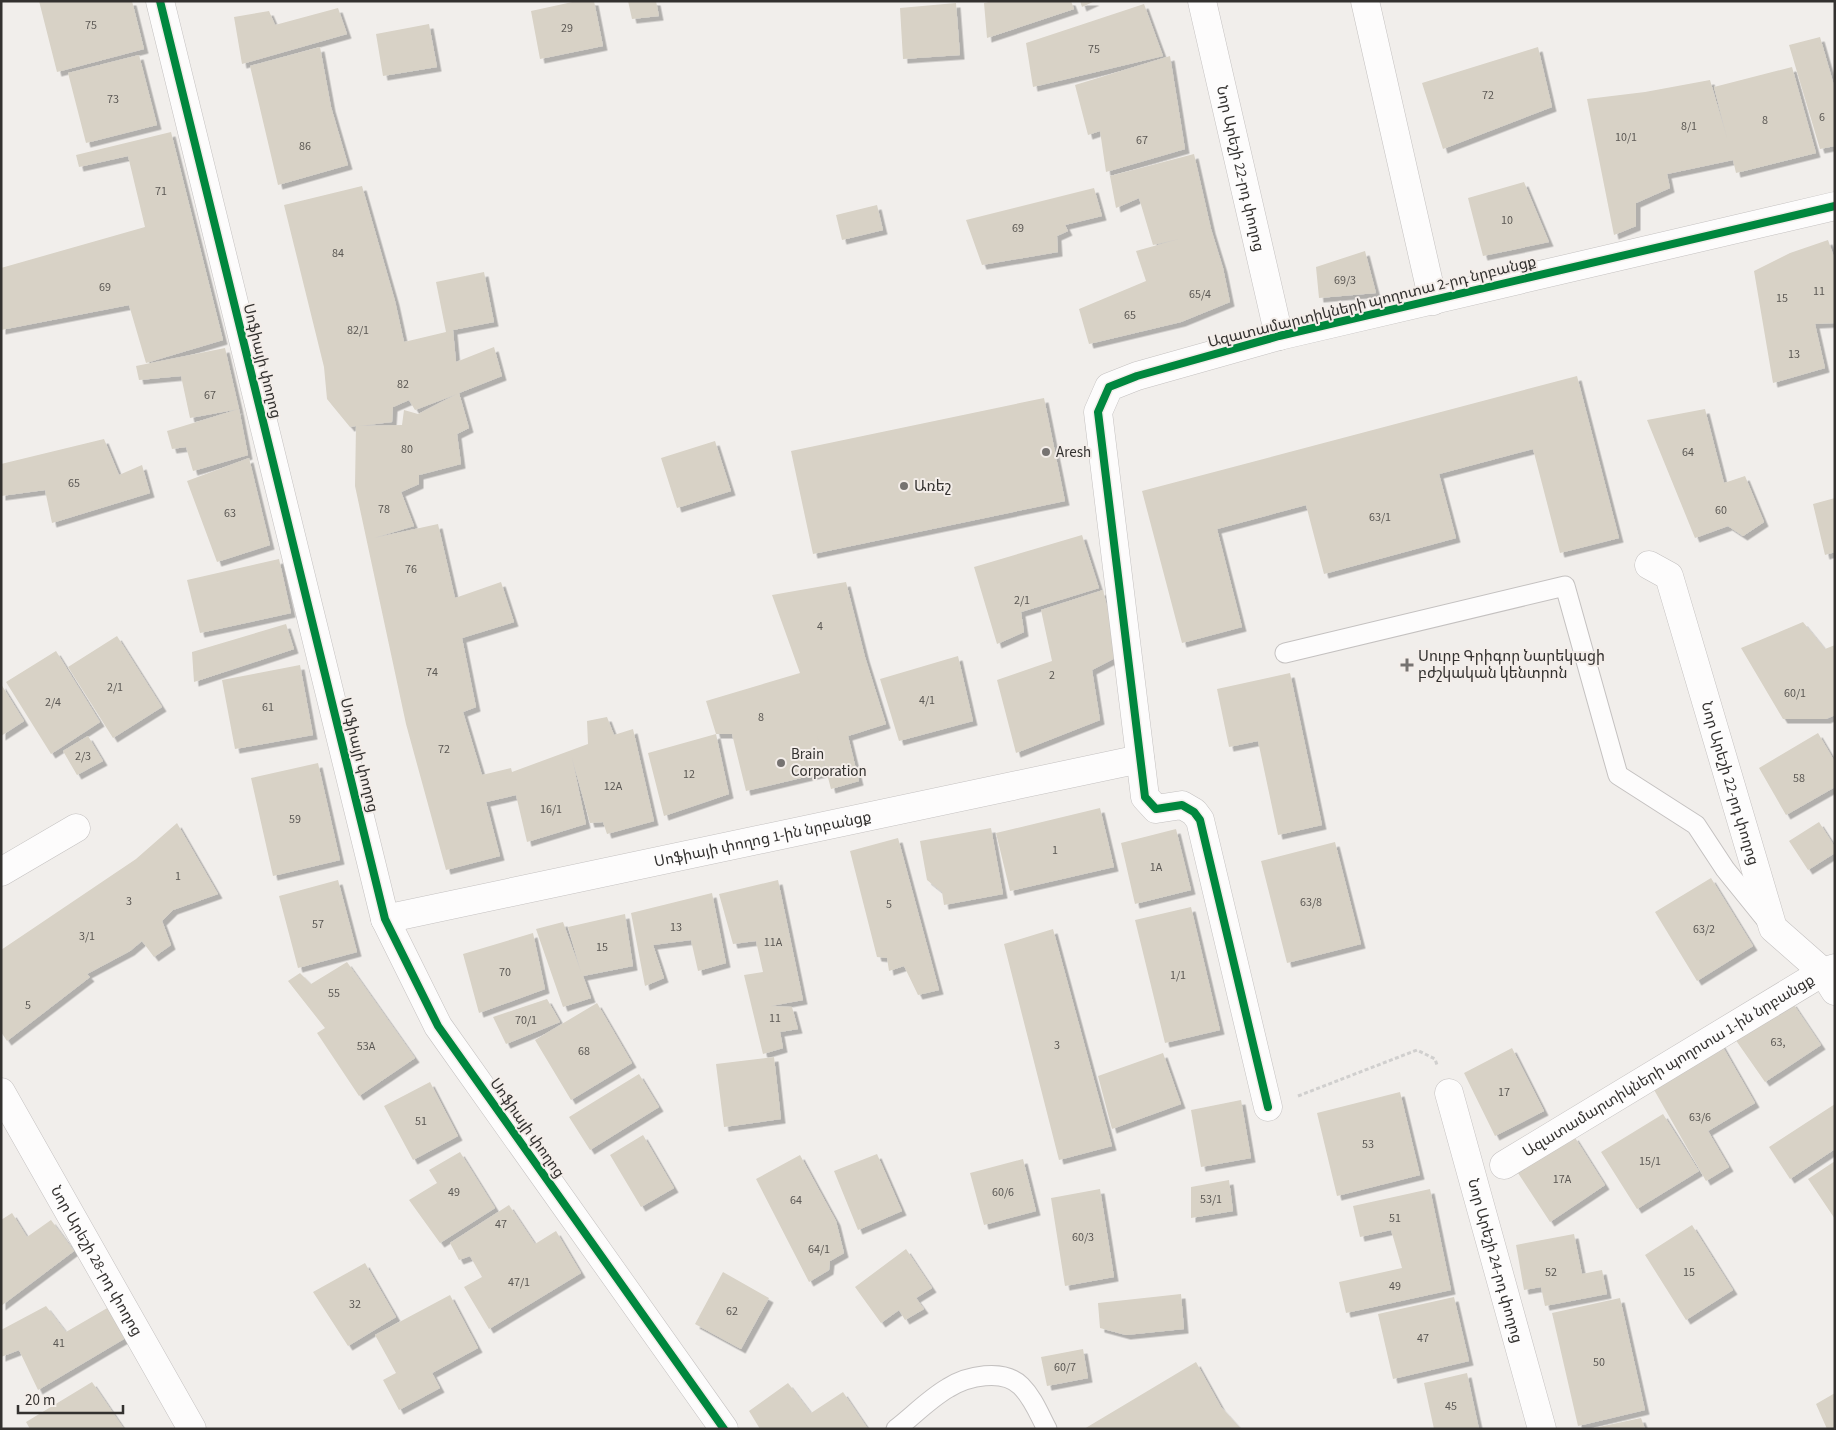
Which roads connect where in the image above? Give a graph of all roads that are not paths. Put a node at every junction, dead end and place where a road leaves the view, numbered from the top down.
1 (160, 1) edge
2 (1202, 1) edge
3 (1365, 1) edge
4 (1835, 206) edge
5 (1433, 301) junction
6 (1279, 336) junction
7 (1648, 565) dead end
8 (1285, 653) dead end
9 (1140, 759) junction
10 (76, 828) dead end
11 (1, 872) edge
12 (385, 919) junction
13 (1773, 928) junction
14 (1831, 977) edge
15 (1, 1092) edge
16 (1449, 1093) road end
17 (1268, 1107) road end
18 (1504, 1165) dead end
19 (192, 1429) edge
20 (724, 1429) edge
21 (896, 1429) edge
22 (1047, 1429) edge
23 (1542, 1429) edge

1 - 12 street, Սոֆիայի փողոց
2 - 6 street, Նոր Արեշի 22-րդ փողոց
3 - 5 street
4 - 5 street, Ազատամարտիկների պողոտա 2-րդ նրբանցք
5 - 6 street, Ազատամարտիկների պողոտա 2-րդ նրբանցք
6 - 9 street, Ազատամարտիկների պողոտա 2-րդ նրբանցք
7 - 13 street, Նոր Արեշի 22-րդ փողոց
8 - 13 lane
9 - 12 street, Սոֆիայի փողոց 1-ին նրբանցք
9 - 17 street, Ազատամարտիկների պողոտա 2-րդ նրբանցք
10 - 11 street
12 - 20 street, Սոֆիայի փողոց
13 - 14 street
14 - 18 street, Ազատամարտիկների պողոտա 1-ին նրբանցք
15 - 19 street, Նոր Արեշի 28-րդ փողոց
16 - 23 street, Նոր Արեշի 24-րդ փողոց
21 - 22 lane

